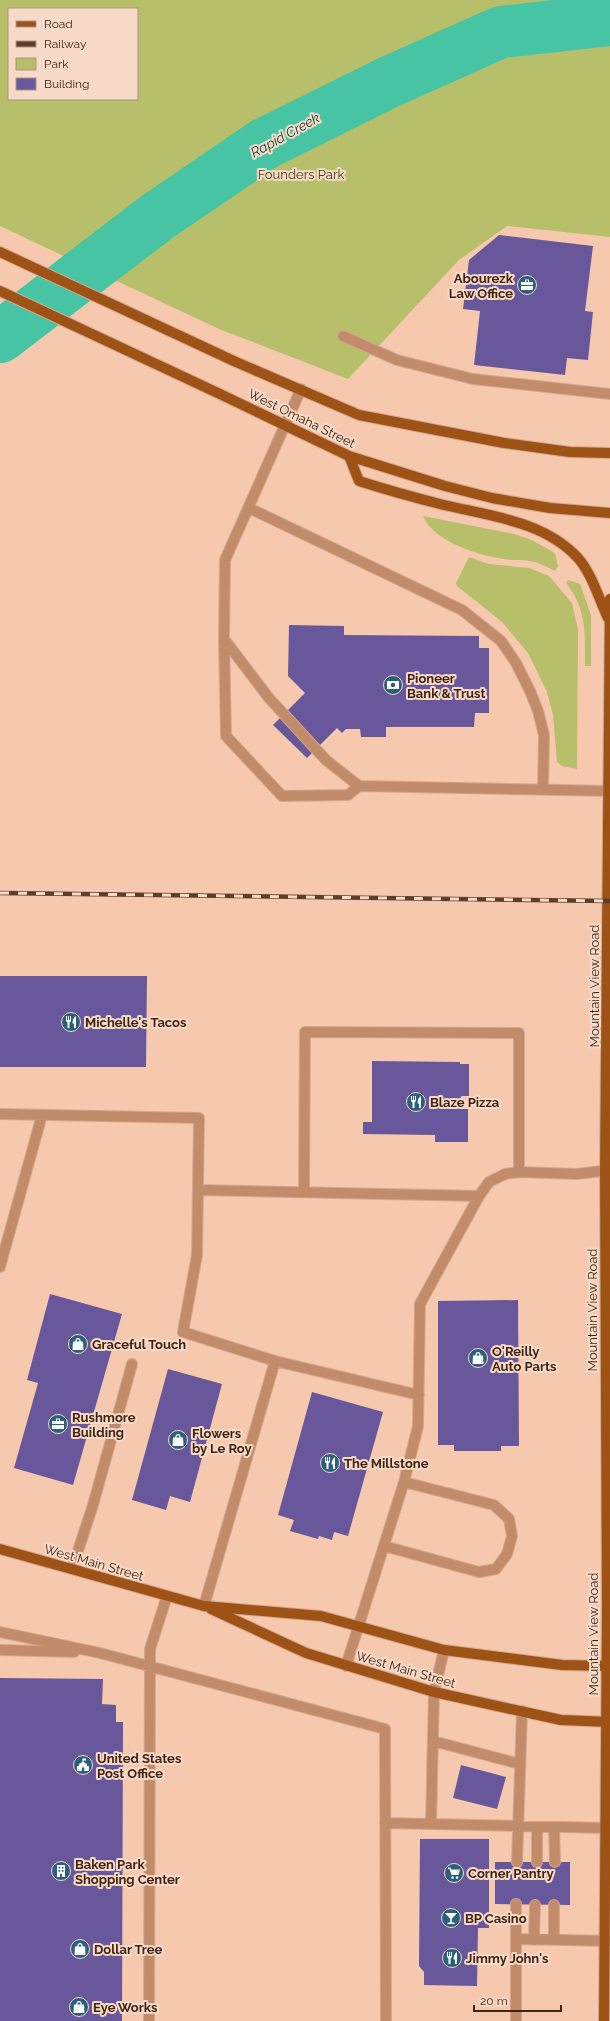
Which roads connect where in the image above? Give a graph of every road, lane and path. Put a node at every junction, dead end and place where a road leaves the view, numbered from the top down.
1 (0, 252) edge
2 (0, 292) edge
3 (342, 336) dead end
4 (301, 390) junction
5 (610, 394) edge
6 (285, 425) junction
7 (593, 453) junction
8 (610, 453) edge
9 (349, 456) junction
10 (610, 458) edge
11 (248, 508) junction
12 (610, 514) edge
13 (610, 599) edge
14 (609, 618) junction
15 (224, 639) junction
16 (359, 786) junction
17 (543, 790) junction
18 (609, 791) edge
19 (0, 1114) edge
20 (42, 1115) junction
21 (608, 1171) edge
22 (519, 1172) junction
23 (199, 1190) junction
24 (304, 1192) junction
25 (479, 1196) junction
26 (0, 1267) edge
27 (608, 1309) edge
28 (275, 1361) junction
29 (132, 1364) dead end
30 (419, 1395) junction
31 (404, 1482) junction
32 (384, 1546) junction
33 (0, 1549) edge
34 (72, 1569) junction
35 (167, 1596) junction
36 (204, 1606) junction
37 (358, 1626) junction
38 (0, 1632) edge
39 (0, 1650) edge
40 (444, 1650) junction
41 (100, 1653) junction
42 (346, 1666) junction
43 (608, 1666) edge
44 (150, 1667) junction
45 (434, 1692) junction
46 (522, 1711) junction
47 (608, 1722) edge
48 (433, 1741) junction
49 (520, 1764) junction
50 (385, 1823) junction
51 (431, 1824) junction
52 (518, 1826) junction
53 (537, 1827) junction
54 (554, 1827) junction
55 (605, 1828) junction
56 (517, 1862) dead end
57 (536, 1862) dead end
58 (555, 1862) dead end
59 (516, 1904) dead end
60 (536, 1905) dead end
61 (554, 1905) dead end
62 (516, 1939) junction
63 (534, 1940) junction
64 (554, 1940) junction
65 (606, 1941) edge
66 (149, 2021) edge
67 (386, 2021) edge
68 (516, 2021) edge
69 (604, 2021) edge

1 - 4 main road, West Omaha Street
2 - 6 main road, West Omaha Street
3 - 5 lane
4 - 6 lane
4 - 7 main road, West Omaha Street
6 - 9 main road, West Omaha Street
6 - 11 lane
7 - 8 main road, West Omaha Street
7 - 10 main road
9 - 12 main road, West Omaha Street
9 - 14 main road
11 - 15 lane
11 - 17 lane
13 - 14 main road, Mountain View Road
14 - 18 main road, Mountain View Road
15 - 16 lane
15 - 16 lane
16 - 17 lane
17 - 18 lane
18 - 21 main road, Mountain View Road
19 - 20 lane
20 - 23 lane
20 - 26 lane
21 - 22 lane
21 - 27 main road, Mountain View Road
22 - 24 lane
22 - 25 lane
23 - 24 lane
23 - 28 lane
24 - 25 lane
25 - 30 lane
27 - 43 main road, Mountain View Road
28 - 30 lane
28 - 36 lane
29 - 34 lane
30 - 31 lane
31 - 32 lane
31 - 32 lane
32 - 37 lane
33 - 34 main road, West Main Street
34 - 35 main road, West Main Street
35 - 36 main road, West Main Street
35 - 44 lane
36 - 37 main road, West Main Street
36 - 42 main road, West Main Street
37 - 40 main road, West Main Street
37 - 42 lane
38 - 41 lane
39 - 41 lane
40 - 43 main road, West Main Street
40 - 45 lane
41 - 44 lane
42 - 45 main road, West Main Street
43 - 47 main road, Mountain View Road
44 - 50 lane
44 - 66 lane
45 - 46 main road, West Main Street
45 - 48 lane
46 - 47 main road, West Main Street
46 - 49 lane
47 - 55 main road, Mountain View Road
48 - 49 lane
48 - 51 lane
49 - 52 lane
50 - 51 lane
50 - 67 lane
51 - 52 lane
52 - 53 lane
52 - 56 lane
53 - 54 lane
53 - 57 lane
54 - 55 lane
54 - 58 lane
55 - 65 main road, Mountain View Road
59 - 62 lane
60 - 63 lane
61 - 64 lane
62 - 63 lane
62 - 68 lane
63 - 64 lane
64 - 65 lane
65 - 69 main road, Mountain View Road

